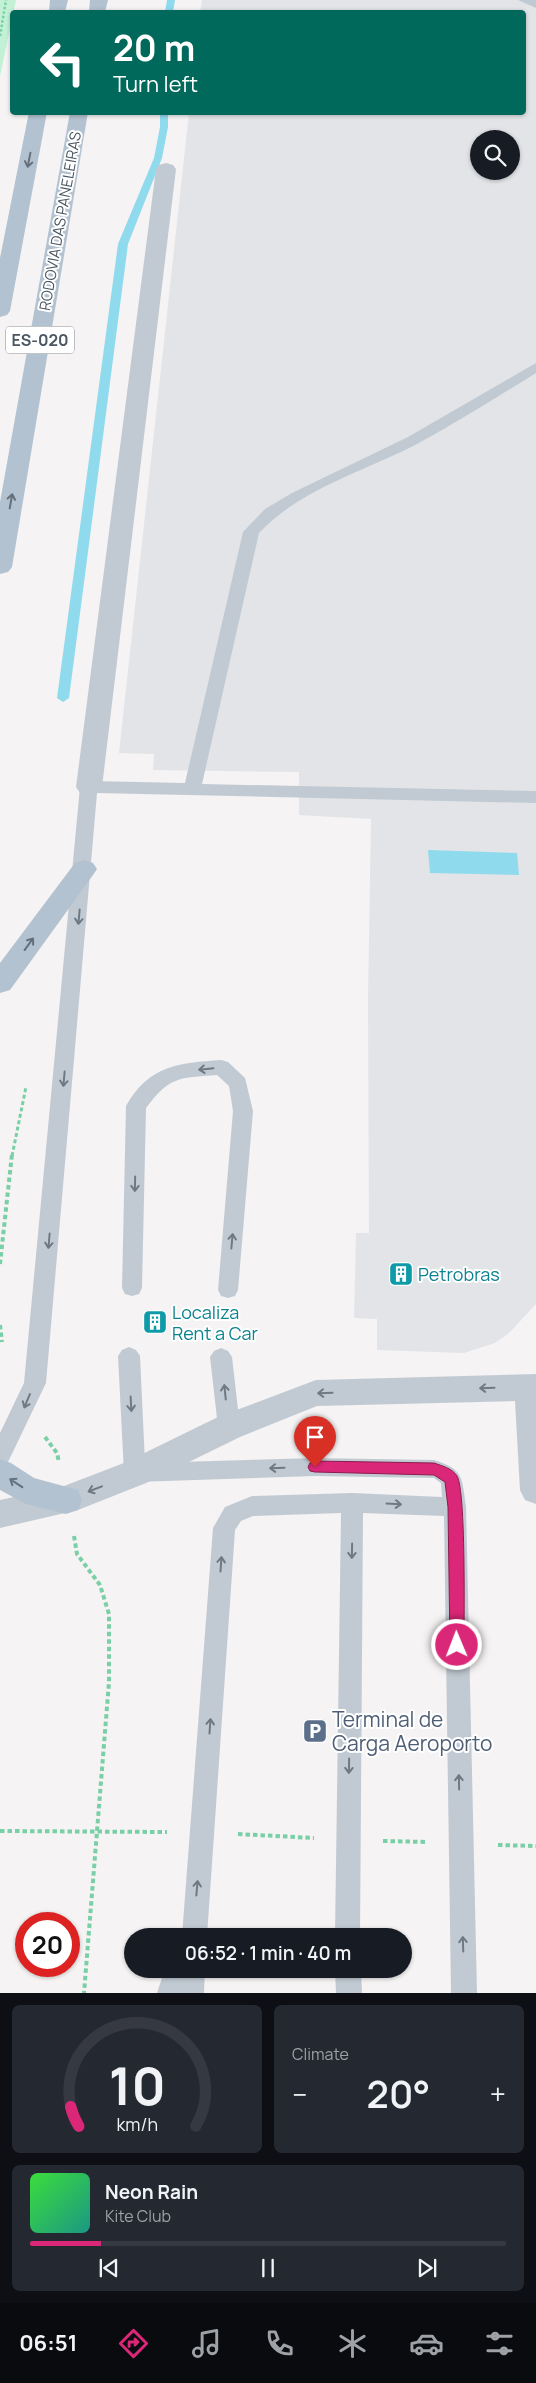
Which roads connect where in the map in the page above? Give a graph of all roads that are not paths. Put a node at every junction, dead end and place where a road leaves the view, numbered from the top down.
1 (524, 0) edge
2 (536, 4) edge
3 (37, 115) edge
4 (78, 115) edge
5 (166, 169) dead end
6 (0, 311) edge
7 (536, 368) edge
8 (0, 566) edge
9 (89, 787) junction
10 (192, 790) junction
11 (536, 797) edge
12 (84, 869) junction
13 (0, 983) edge
14 (132, 1288) dead end
15 (228, 1290) dead end
16 (129, 1356) dead end
17 (221, 1357) dead end
18 (533, 1387) edge
19 (229, 1427) junction
20 (0, 1455) edge
21 (0, 1473) edge
22 (135, 1473) junction
23 (536, 1490) edge
24 (66, 1500) junction
25 (352, 1502) junction
26 (455, 1507) junction
27 (0, 1514) edge
28 (195, 1928) edge
29 (348, 1928) edge
30 (175, 1978) edge
31 (192, 1978) edge
32 (348, 1978) edge
33 (170, 1993) edge
34 (191, 1993) edge
35 (349, 1993) edge
36 (464, 1993) edge

1 - 2 lane
3 -> 6 main road, ES-020
8 -> 4 main road, RODOVIA DAS PANELEIRAS / ES-020
5 - 9 street
7 - 10 lane
9 - 10 lane
9 - 12 lane
10 - 11 lane
13 -> 12 main road
12 -> 20 lane
15 -> 14 lane
16 -> 22 lane
19 -> 17 lane
18 -> 19 street
18 - 23 street
19 - 22 street
24 -> 21 main road
22 -> 24 street
26 -> 22 lane
24 - 27 street
25 -> 26 lane
28 -> 25 lane
25 -> 29 lane
36 -> 26 lane
30 - 33 lane
31 - 34 lane
32 - 35 lane

